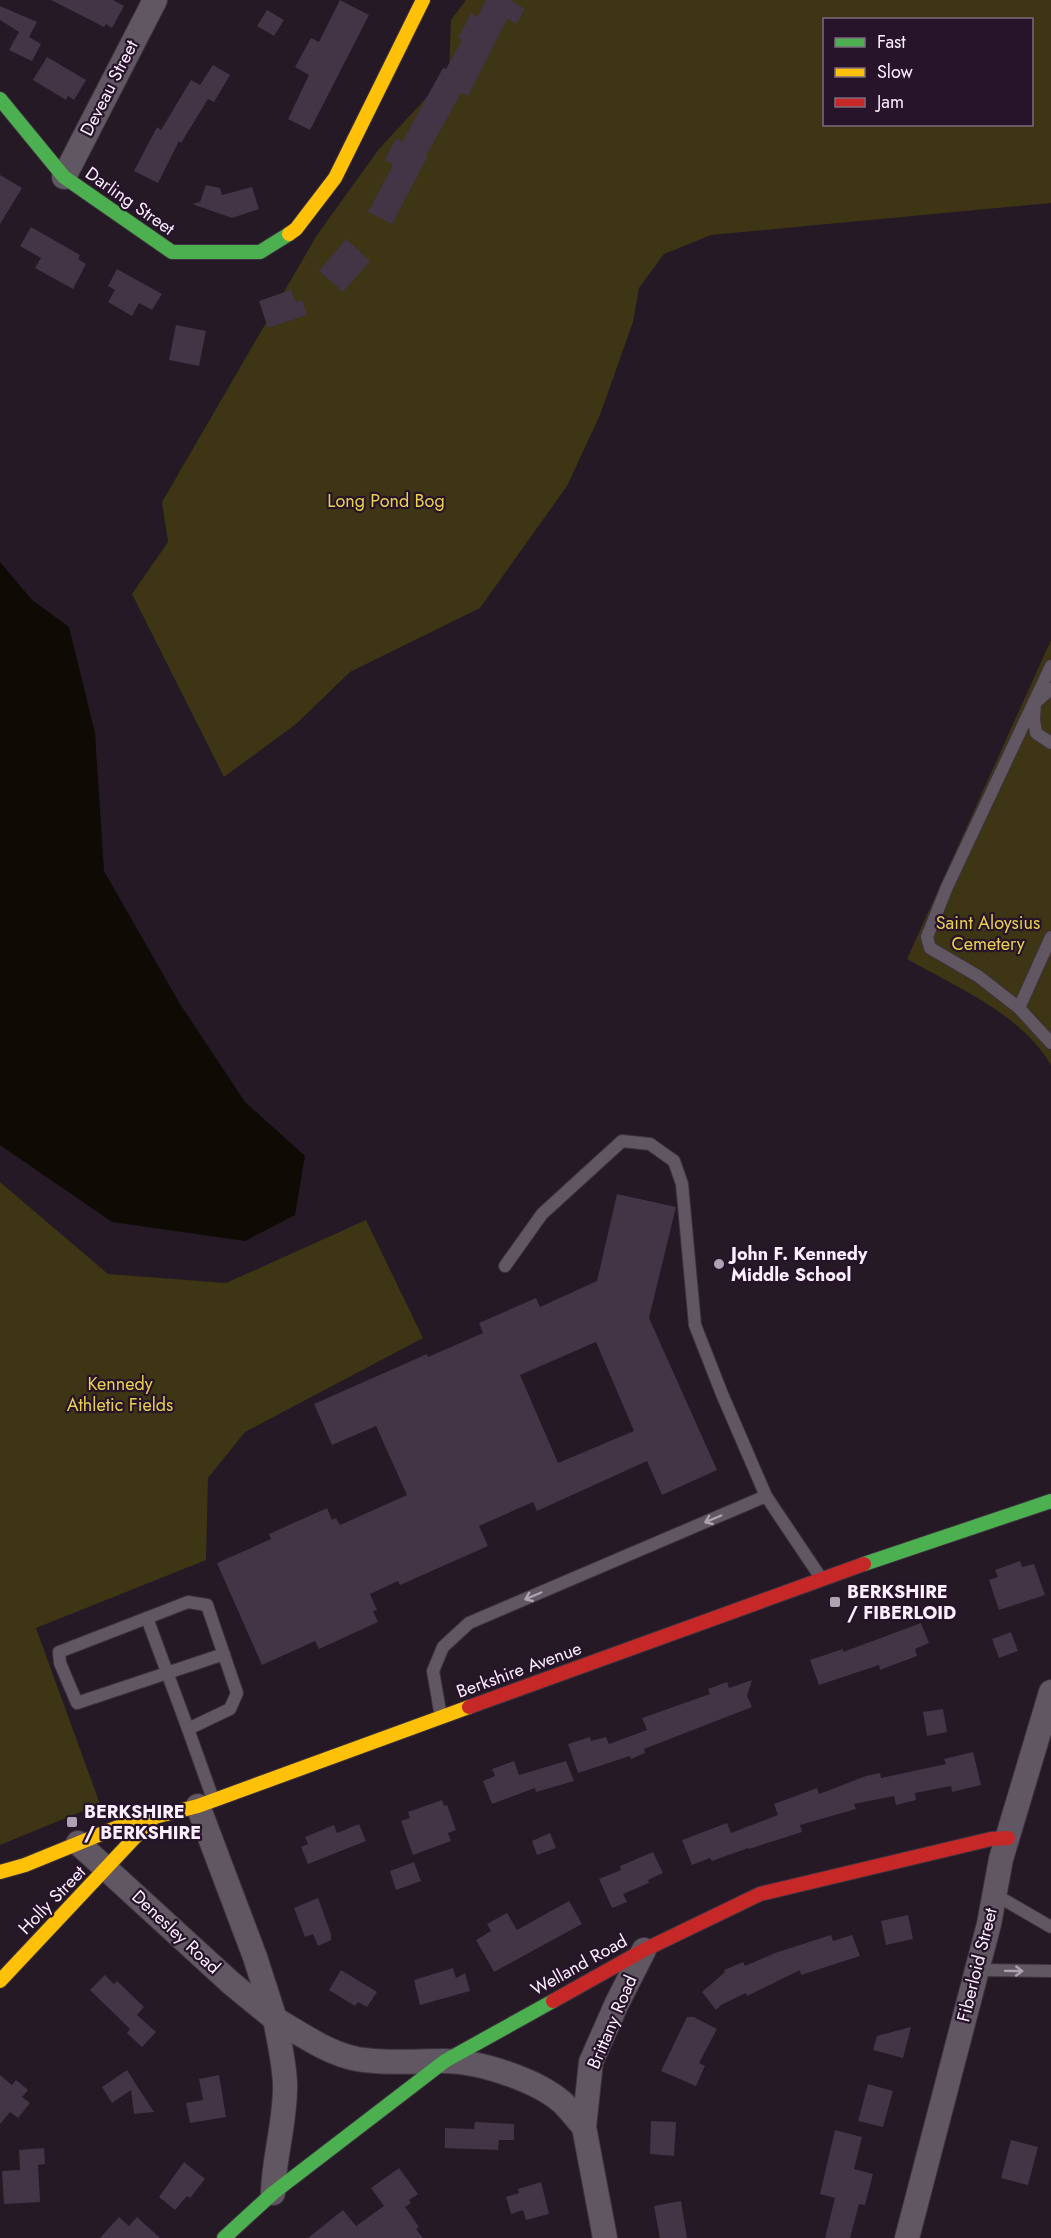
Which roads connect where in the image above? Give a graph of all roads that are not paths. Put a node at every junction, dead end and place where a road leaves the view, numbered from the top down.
1 (155, 0) edge
2 (423, 0) edge
3 (0, 99) edge
4 (64, 177) junction
5 (1051, 666) edge
6 (1051, 689) edge
7 (1035, 703) junction
8 (1051, 743) edge
9 (1051, 937) edge
10 (1019, 1008) junction
11 (1051, 1043) edge
12 (505, 1266) dead end
13 (766, 1496) junction
14 (1051, 1501) edge
15 (821, 1579) junction
16 (147, 1618) junction
17 (224, 1654) junction
18 (166, 1673) junction
19 (1051, 1692) edge
20 (441, 1718) junction
21 (188, 1729) junction
22 (206, 1803) junction
23 (154, 1817) junction
24 (1008, 1838) junction
25 (78, 1843) junction
26 (107, 1869) junction
27 (0, 1872) edge
28 (994, 1894) junction
29 (1051, 1927) edge
30 (644, 1950) junction
31 (977, 1970) junction
32 (1051, 1971) edge
33 (0, 1980) edge
34 (275, 2019) junction
35 (446, 2061) junction
36 (584, 2127) junction
37 (273, 2193) junction
38 (224, 2238) edge
39 (605, 2238) edge
40 (907, 2238) edge

1 - 4 street, Deveau Street
2 - 4 street, Darling Street
3 - 4 street, Darling Street
5 - 7 lane
6 - 7 lane
7 - 8 lane
7 - 10 lane
9 - 10 lane
10 - 11 lane
12 - 13 lane
13 - 15 lane
13 -> 20 lane
14 - 15 street, Berkshire Avenue
15 - 20 street, Berkshire Avenue
16 - 17 lane
16 - 18 lane
16 - 18 lane
17 - 18 lane
17 - 21 lane
18 - 21 lane
19 - 24 street, Fiberloid Street
20 - 22 street, Berkshire Avenue
21 - 22 lane
22 - 23 street, Berkshire Avenue
22 - 34 street
23 - 25 street, Berkshire Avenue
23 - 26 street, Holly Street
24 - 28 street, Fiberloid Street
24 - 30 street, Welland Road
25 - 26 street, Denesley Road
25 - 27 street, Berkshire Avenue
26 - 33 street, Holly Street
26 - 34 street, Denesley Road
28 - 29 lane
28 - 31 street, Fiberloid Street
30 - 35 street, Welland Road
30 - 36 street, Brittany Road
31 -> 32 lane
31 - 40 street, Fiberloid Street
34 - 35 street, Denesley Road
34 - 37 street
35 - 36 street, Denesley Road
35 - 37 street, Welland Road
36 - 39 street, Brittany Road
37 - 38 street, Welland Road

